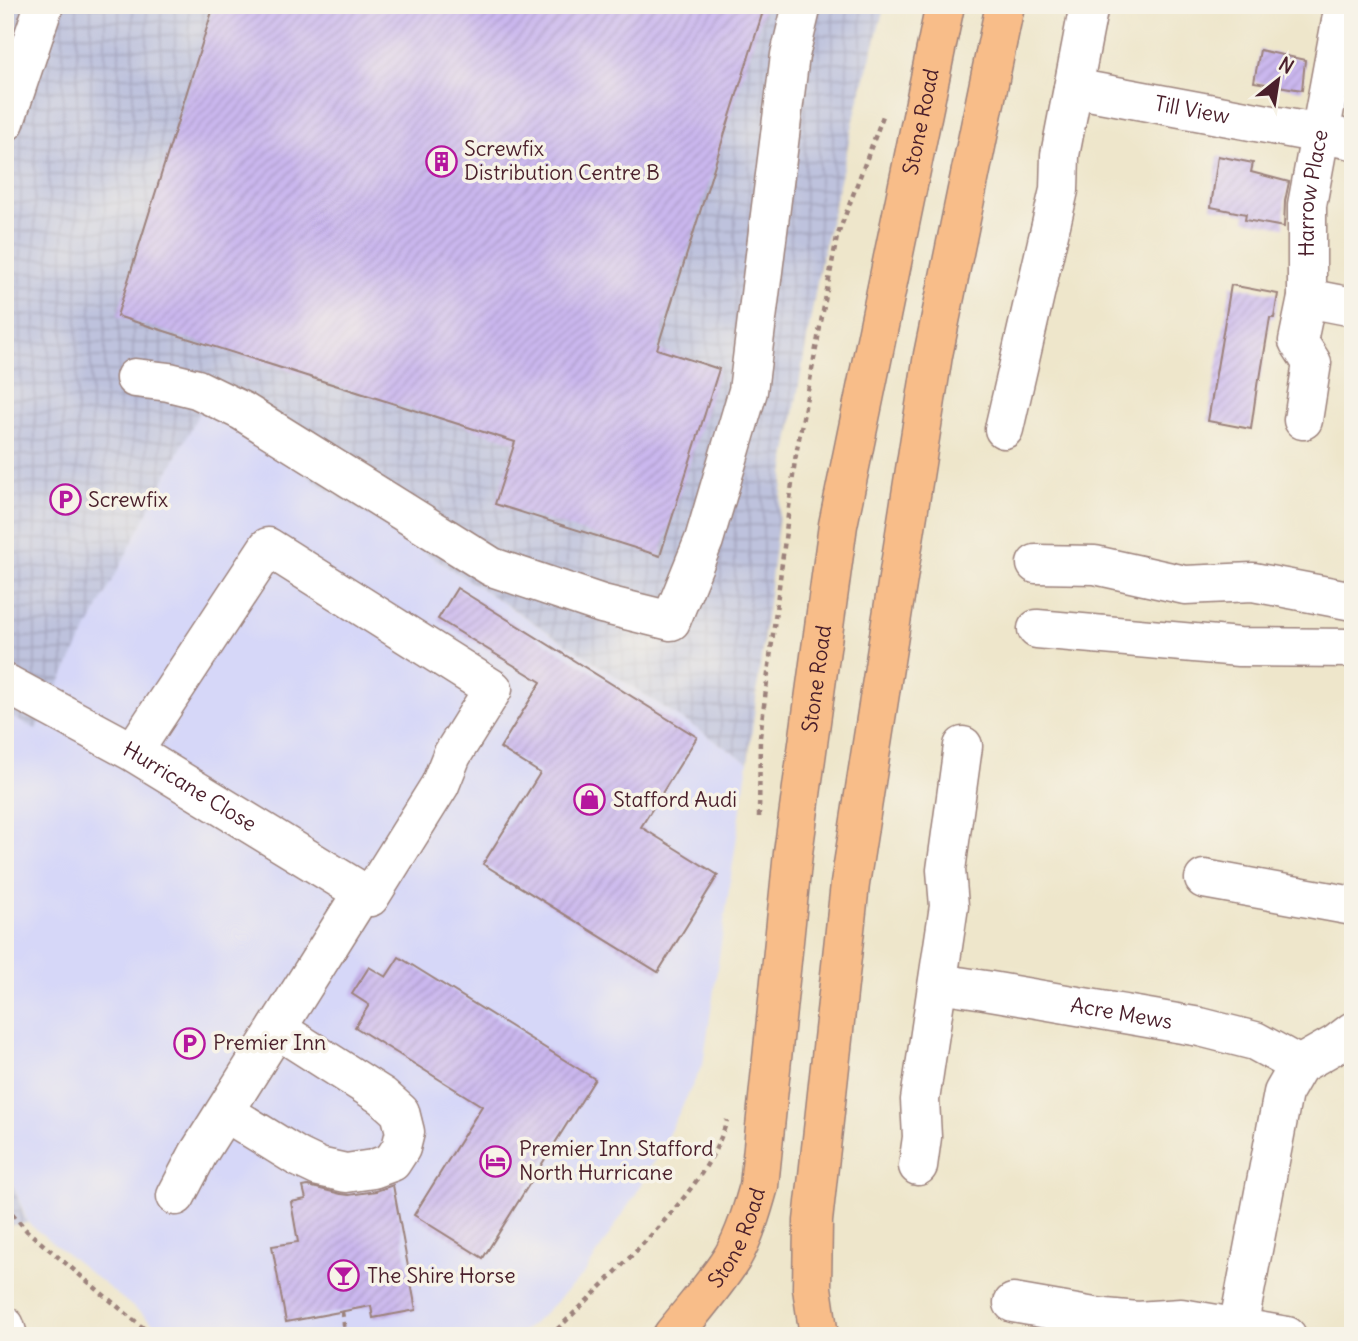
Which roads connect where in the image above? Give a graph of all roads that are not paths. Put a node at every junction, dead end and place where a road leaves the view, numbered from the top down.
1 (44, 5) edge
2 (802, 5) edge
3 (945, 5) edge
4 (1005, 5) edge
5 (1344, 5) edge
6 (1089, 9) edge
7 (1073, 88) junction
8 (5, 122) edge
9 (1337, 137) edge
10 (1307, 298) junction
11 (1353, 307) edge
12 (135, 378) dead end
13 (1303, 420) dead end
14 (1004, 429) dead end
15 (1036, 564) dead end
16 (1353, 601) edge
17 (1037, 629) dead end
18 (1353, 649) edge
19 (5, 683) edge
20 (963, 746) dead end
21 (133, 752) junction
22 (1205, 879) dead end
23 (366, 895) junction
24 (1353, 906) edge
25 (938, 983) junction
26 (277, 1029) junction
27 (1353, 1031) edge
28 (1298, 1065) junction
29 (225, 1112) junction
30 (918, 1166) dead end
31 (176, 1196) dead end
32 (1013, 1303) dead end
33 (5, 1326) edge
34 (1092, 1326) edge
35 (1238, 1328) junction
36 (8, 1336) edge
37 (672, 1336) edge
38 (820, 1336) edge
39 (1287, 1336) edge

1 - 8 street
2 - 12 street
3 - 37 highway, Stone Road
4 - 38 highway
5 - 9 street, Harrow Place
6 - 7 street
7 - 9 street, Till View
7 - 14 street
9 - 10 street, Harrow Place
10 - 11 street
10 - 13 street, Harrow Place
15 - 16 street
17 - 18 street
19 - 21 street, Hurricane Close
20 - 25 street
21 - 23 street, Hurricane Close
21 - 23 street
22 - 24 street
23 - 26 street
25 - 28 street, Acre Mews
25 - 30 street
26 - 29 street
26 - 29 street
27 - 28 street
28 - 35 street
29 - 31 street
32 - 34 street
33 - 36 street
34 - 35 street
35 - 39 street

